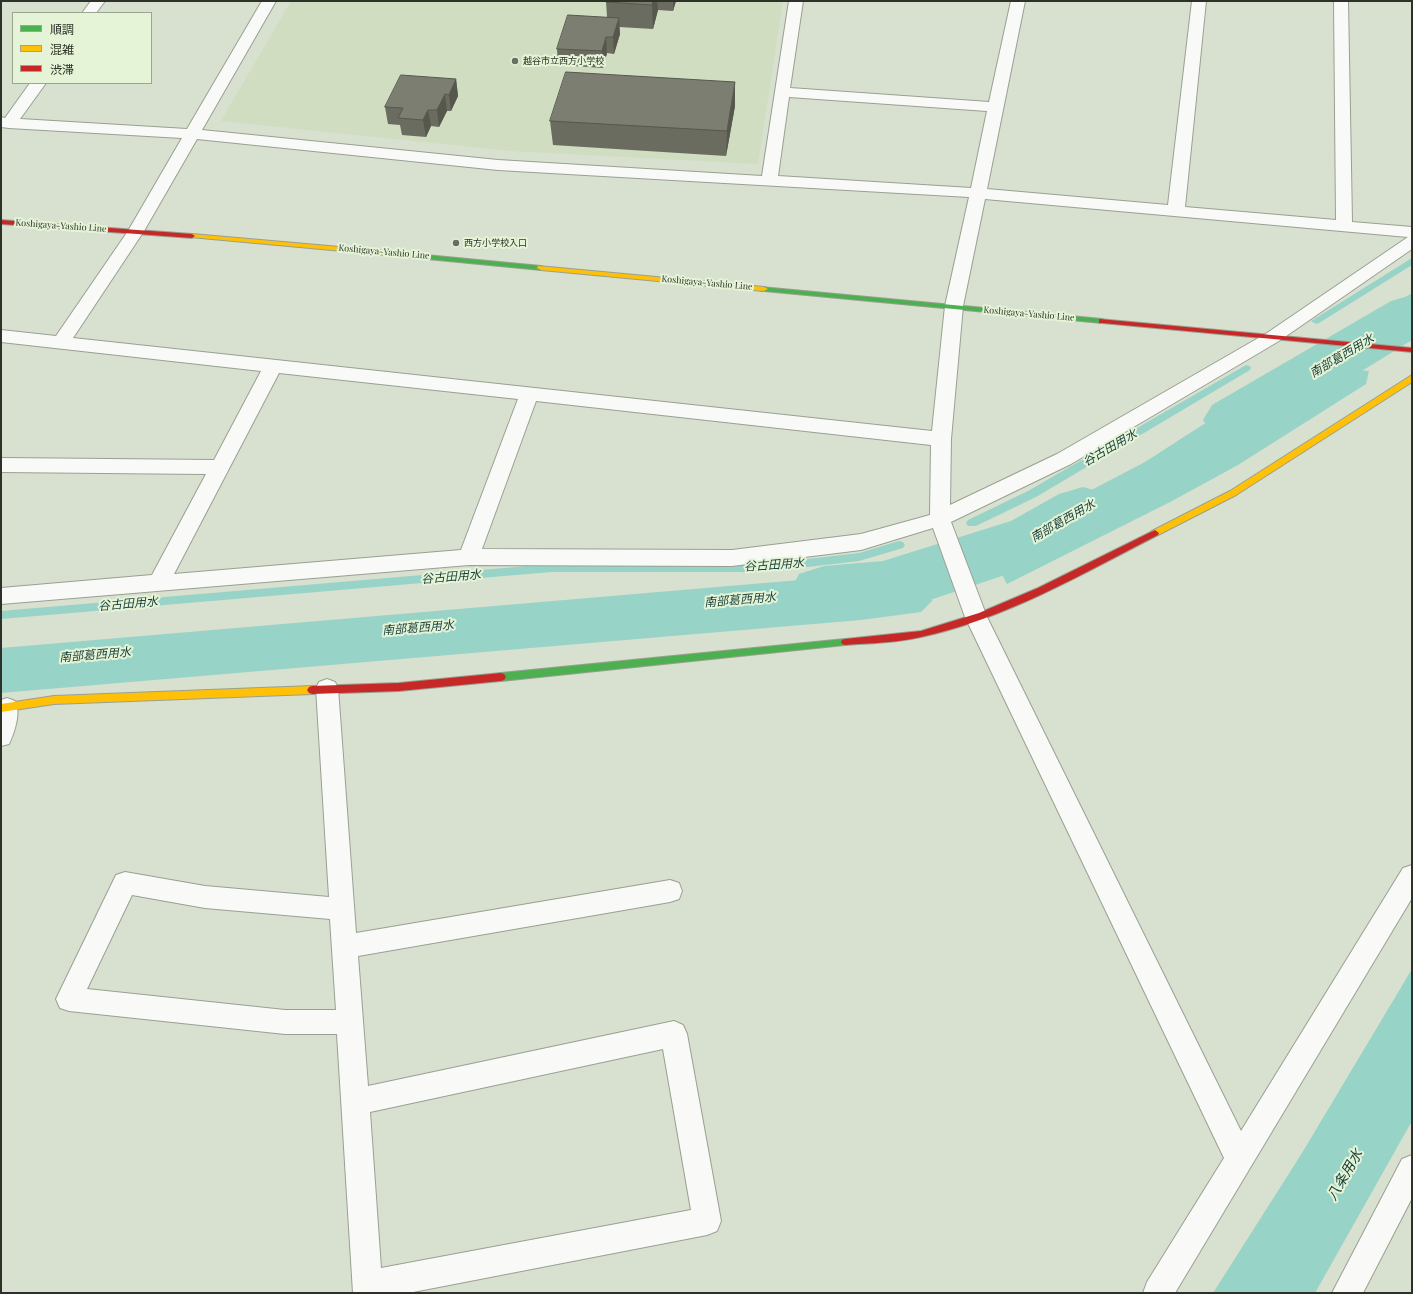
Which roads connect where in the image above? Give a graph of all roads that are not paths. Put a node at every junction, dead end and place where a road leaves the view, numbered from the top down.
1 (98, 1) edge
2 (269, 1) edge
3 (796, 1) edge
4 (1018, 1) edge
5 (1199, 1) edge
6 (1341, 1) edge
7 (90, 12) edge
8 (37, 84) edge
9 (783, 92) junction
10 (997, 107) junction
11 (5, 123) edge
12 (191, 134) junction
13 (769, 180) junction
14 (977, 193) junction
15 (1176, 210) junction
16 (1, 222) edge
17 (1344, 226) junction
18 (136, 231) junction
19 (1412, 232) edge
20 (1412, 241) edge
21 (954, 306) junction
22 (1, 336) edge
23 (1275, 337) junction
24 (61, 342) junction
25 (1412, 350) edge
26 (273, 366) junction
27 (1412, 378) edge
28 (530, 395) junction
29 (941, 439) junction
30 (1, 465) edge
31 (220, 467) junction
32 (940, 519) junction
33 (469, 557) junction
34 (159, 582) junction
35 (1, 596) edge
36 (976, 617) junction
37 (327, 688) junction
38 (4, 707) edge
39 (1, 738) edge
40 (1412, 876) edge
41 (670, 891) dead end
42 (342, 909) junction
43 (344, 947) junction
44 (350, 1022) junction
45 (356, 1102) junction
46 (1239, 1158) junction
47 (1412, 1169) edge
48 (368, 1289) edge
49 (1158, 1293) edge
50 (1347, 1293) edge

1 - 7 street
2 - 12 street
3 - 9 street
4 - 10 street
5 - 15 street
6 - 17 street
8 - 11 street
9 - 10 street
9 - 13 street
10 - 14 street
11 - 12 street
12 - 13 street
12 - 18 street
13 - 14 street
14 - 15 street
14 - 21 street
15 - 17 street
16 - 18 main road, Koshigaya-Yashio Line
17 - 19 street
18 - 21 main road, Koshigaya-Yashio Line
18 - 24 street
20 - 23 street
21 - 23 main road, Koshigaya-Yashio Line
21 - 29 street
22 - 24 street
23 - 25 main road, Koshigaya-Yashio Line
23 - 32 street
24 - 26 street
26 - 28 street
26 - 31 street
27 - 36 main road
28 - 29 street
28 - 33 street
29 - 32 street
30 - 31 street
31 - 34 street
32 - 33 street
32 - 36 street
33 - 34 street
34 - 35 street
36 - 37 main road
36 - 46 street
37 - 38 main road
37 - 42 street
38 - 39 street
40 - 46 street
41 - 43 street
42 - 43 street
42 - 44 street
43 - 44 street
44 - 45 street
45 - 48 street
45 - 48 street
46 - 49 street
47 - 50 street

